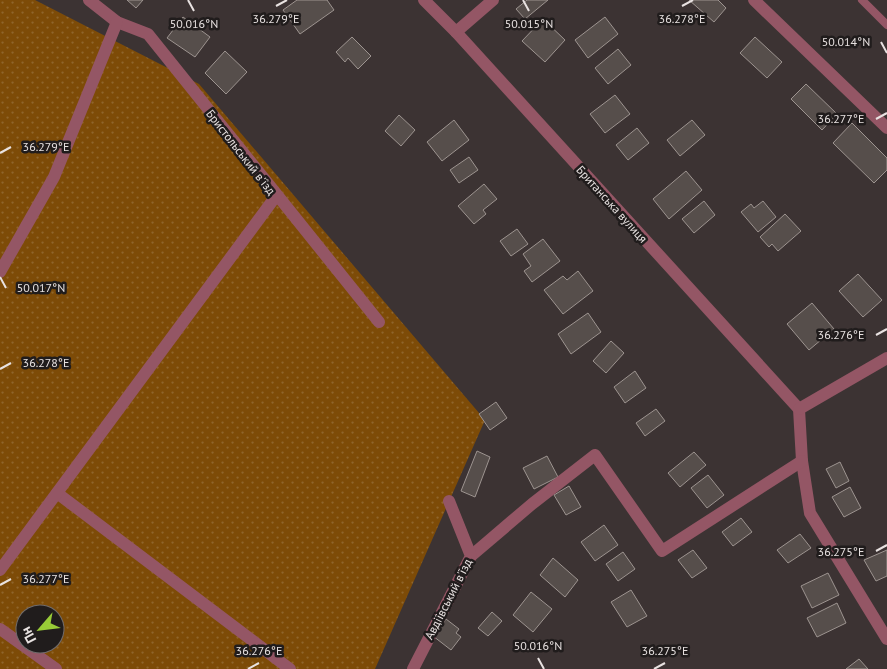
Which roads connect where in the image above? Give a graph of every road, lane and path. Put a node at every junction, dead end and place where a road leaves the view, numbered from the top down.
1 (89, 0) edge
2 (424, 0) edge
3 (493, 0) edge
4 (754, 0) edge
5 (862, 0) edge
6 (116, 22) junction
7 (887, 25) edge
8 (456, 32) junction
9 (887, 128) edge
10 (276, 196) junction
11 (0, 272) edge
12 (379, 322) dead end
13 (887, 358) edge
14 (799, 409) junction
15 (802, 460) junction
16 (57, 493) junction
17 (449, 501) dead end
18 (471, 556) junction
19 (0, 570) edge
20 (0, 629) edge
21 (887, 639) edge
22 (56, 669) edge
23 (290, 669) edge
24 (413, 669) edge

1 - 6 street, Бристольський в'їзд
2 - 8 street, Британська вулиця
3 - 8 street
4 - 9 street
5 - 7 lane
6 - 10 street, Бристольський в'їзд
6 - 11 street
8 - 14 street, Британська вулиця
10 - 12 street, Бристольський в'їзд
10 - 16 street
13 - 14 street
14 - 15 street
15 - 18 street
15 - 21 street
16 - 19 street
16 - 23 street
17 - 18 street, Авдіївський в'їзд
18 - 24 street, Авдіївський в'їзд
20 - 22 street

